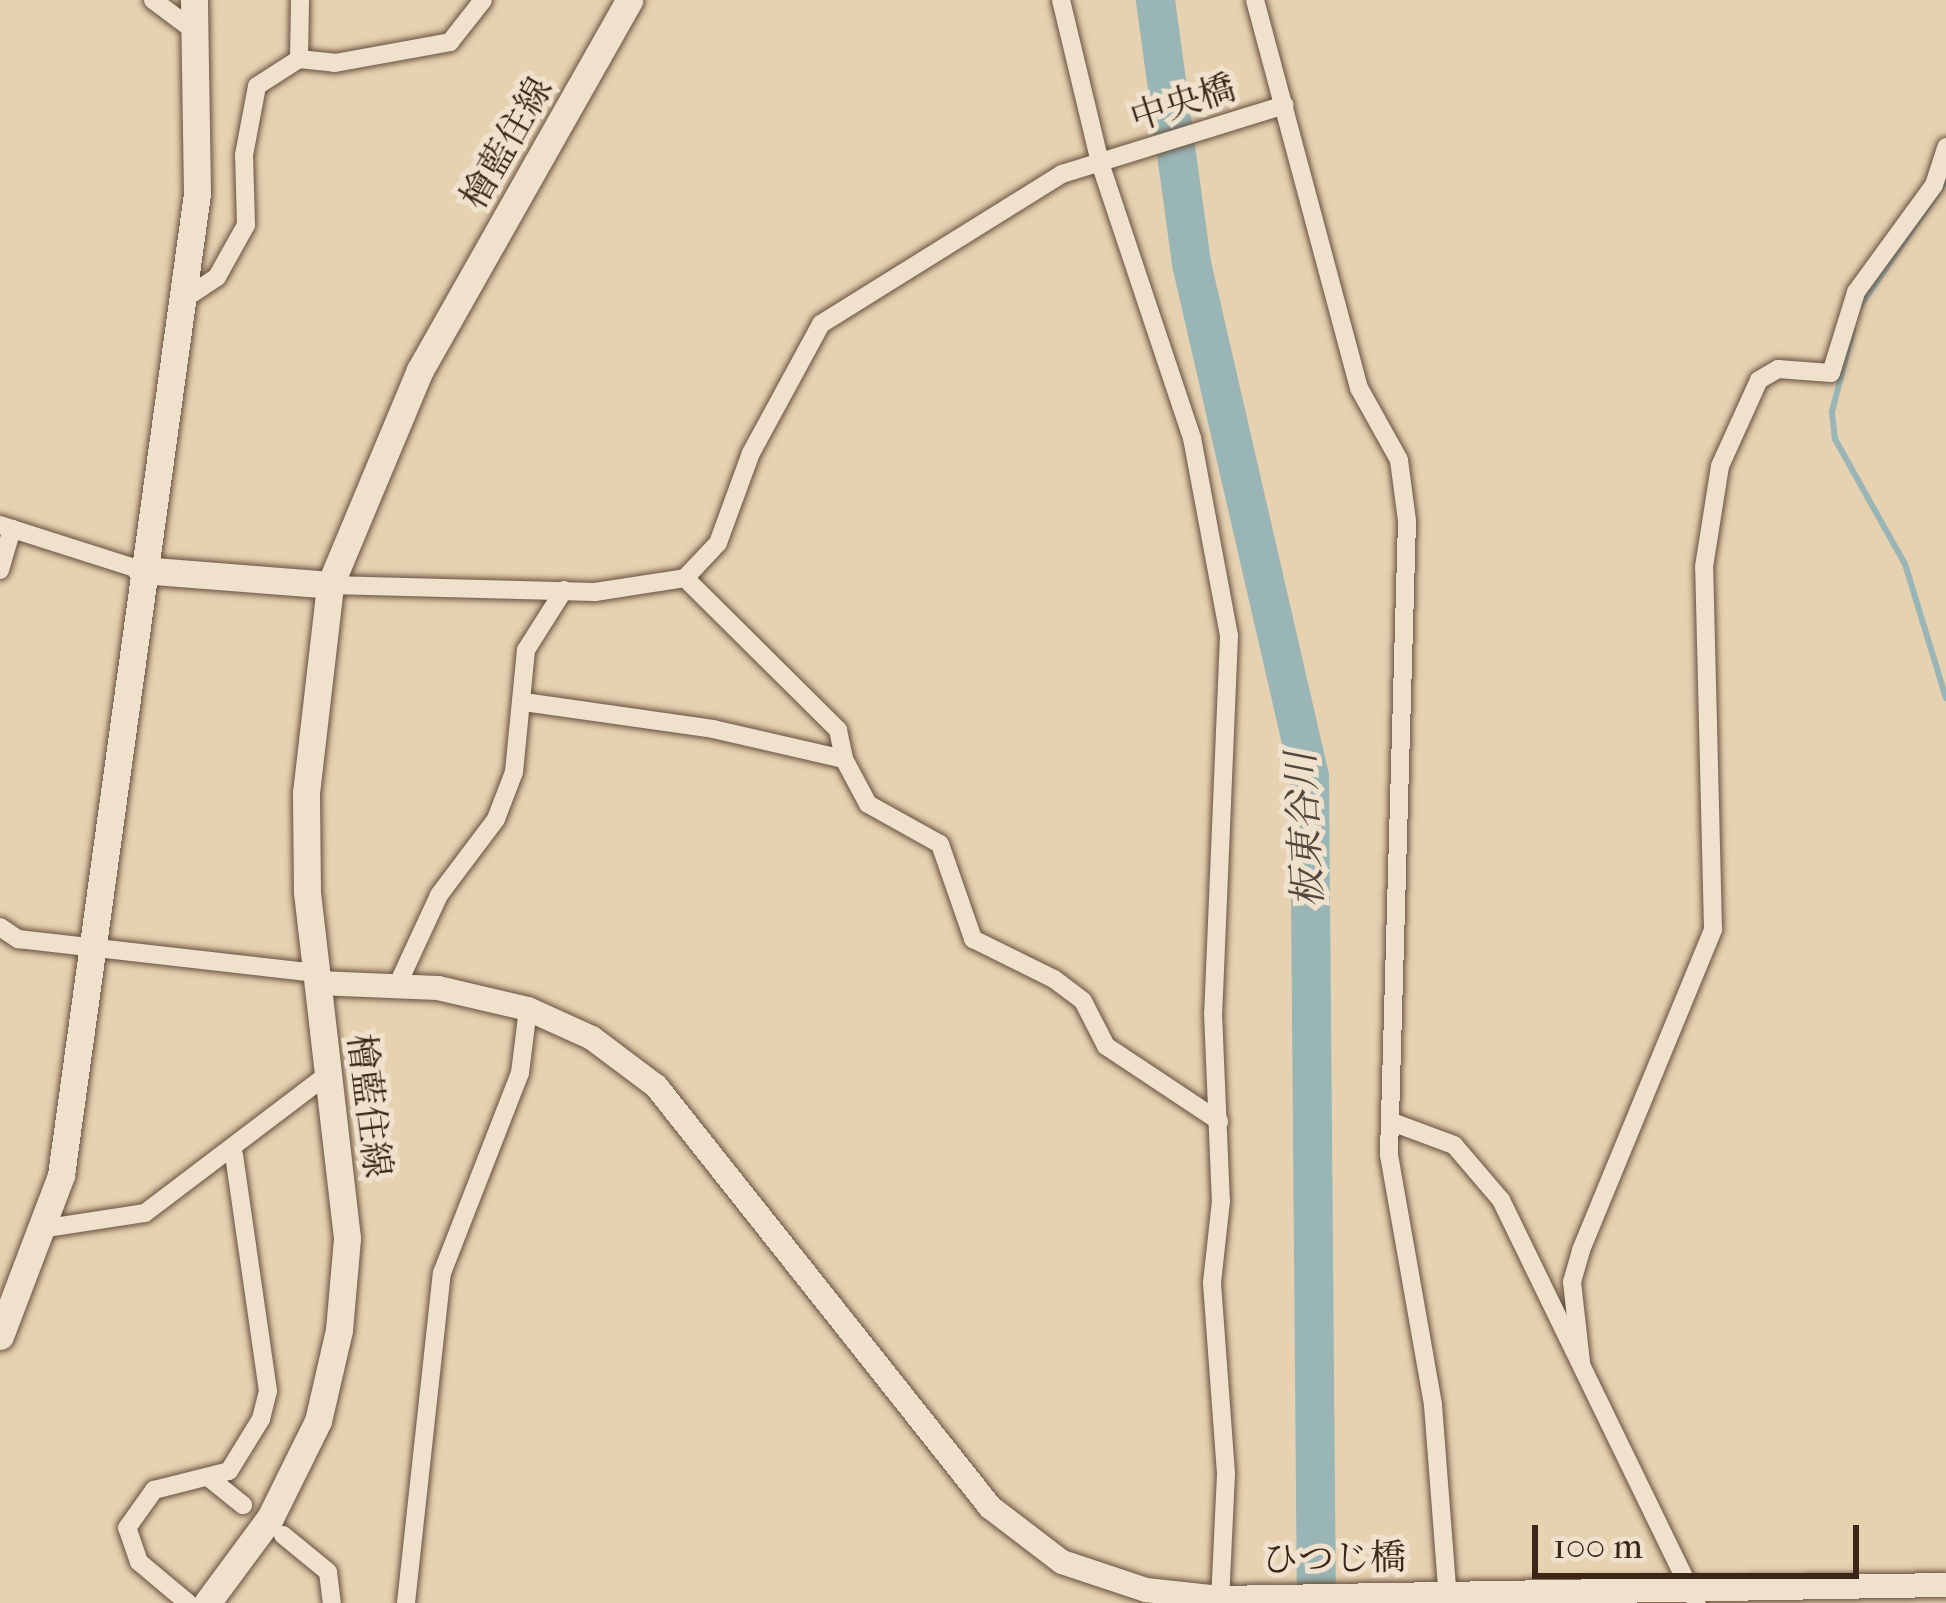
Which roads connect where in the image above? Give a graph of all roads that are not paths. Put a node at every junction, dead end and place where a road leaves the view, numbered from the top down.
1 (153, 0) edge
2 (194, 0) edge
3 (300, 0) edge
4 (483, 0) edge
5 (629, 0) edge
6 (1061, 0) edge
7 (1255, 0) edge
8 (196, 32) junction
9 (299, 59) junction
10 (1277, 107) junction
11 (1946, 147) edge
12 (1109, 162) junction
13 (181, 301) junction
14 (6, 527) edge
15 (0, 570) edge
16 (141, 570) junction
17 (685, 578) junction
18 (330, 585) junction
19 (564, 590) junction
20 (524, 702) junction
21 (844, 760) junction
22 (0, 927) edge
23 (86, 948) junction
24 (317, 978) junction
25 (397, 986) junction
26 (529, 1009) junction
27 (328, 1075) junction
28 (1219, 1121) junction
29 (1392, 1122) junction
30 (233, 1154) junction
31 (47, 1228) junction
32 (0, 1336) edge
33 (1581, 1362) junction
34 (208, 1477) junction
35 (243, 1504) dead end
36 (283, 1535) dead end
37 (1946, 1585) edge
38 (1693, 1596) edge
39 (1449, 1598) edge
40 (1220, 1600) edge
41 (188, 1603) edge
42 (207, 1603) edge
43 (332, 1603) edge
44 (406, 1603) edge

1 - 8 street
2 - 8 main road
3 - 9 street
4 - 9 street
5 - 18 main road, 檜藍住線
6 - 12 street
7 - 10 street
8 - 13 main road
9 - 13 street
10 - 12 street, 中央橋
10 - 29 street
11 - 33 street
12 - 17 street, 中央橋
12 - 28 street
13 - 16 main road
14 - 15 street
14 - 16 street
16 - 18 main road
16 - 23 main road
17 - 19 street
17 - 21 street
18 - 19 street
18 - 24 main road, 檜藍住線
19 - 20 street
20 - 21 street
20 - 25 street
21 - 28 street
22 - 23 street
23 - 24 street
23 - 31 main road
24 - 25 street, ひつじ橋
24 - 27 main road, 檜藍住線
25 - 26 street, ひつじ橋
26 - 40 street, ひつじ橋
26 - 44 street
27 - 30 street
27 - 42 main road, 檜藍住線
28 - 40 street
29 - 33 street
29 - 39 street
30 - 31 street
30 - 34 street
31 - 32 main road
33 - 38 street
34 - 35 street
34 - 41 street
36 - 43 street
37 - 38 street, ひつじ橋
38 - 39 street, ひつじ橋
39 - 40 street, ひつじ橋

